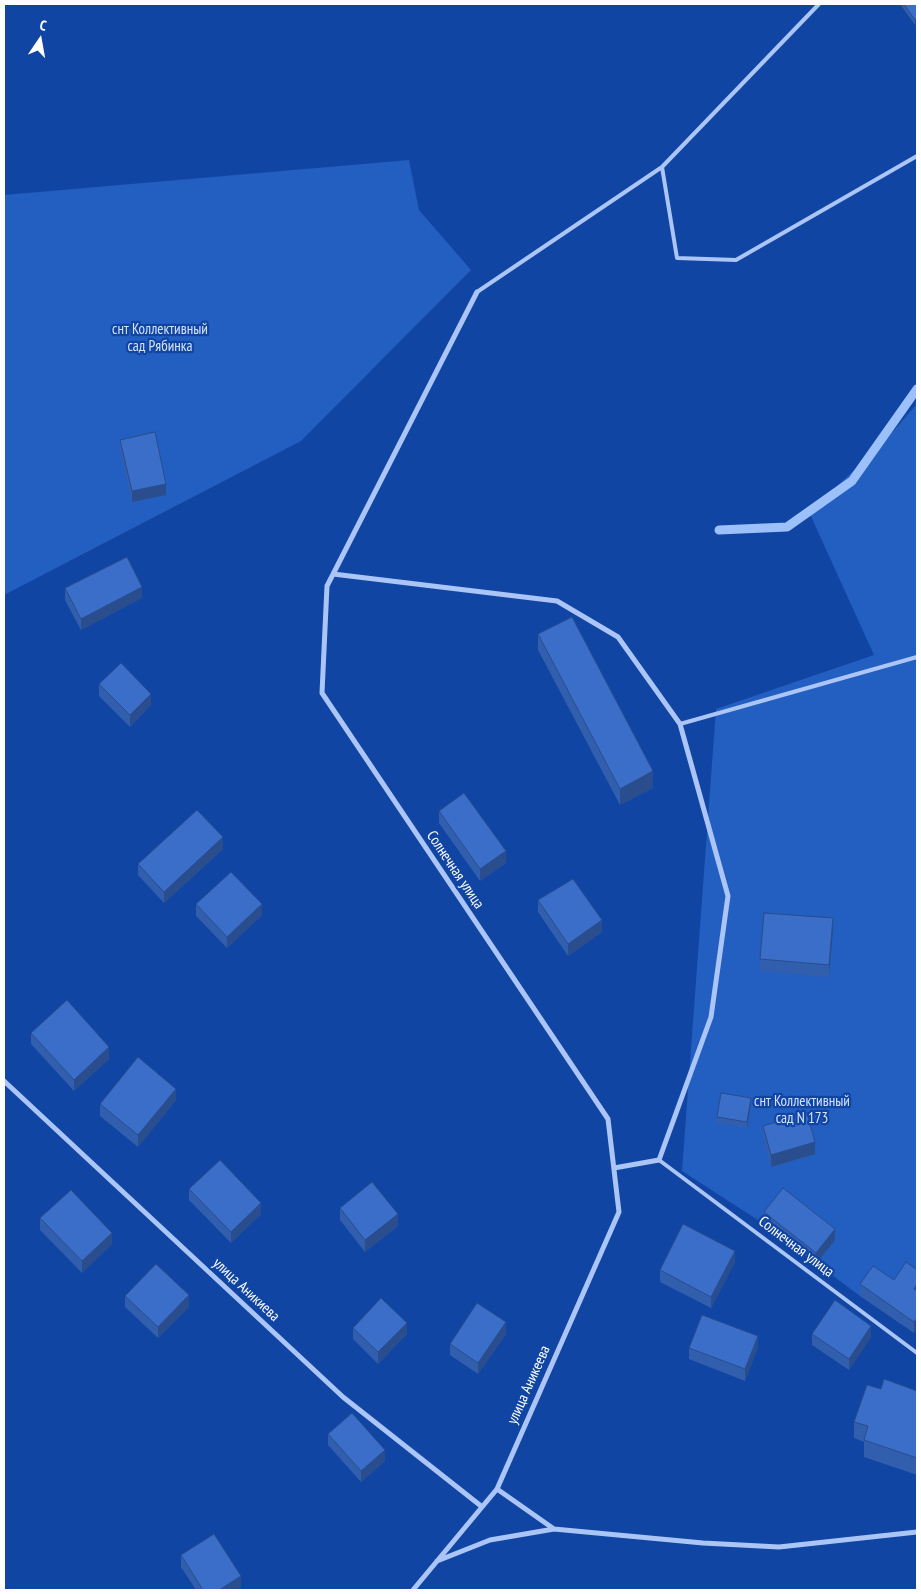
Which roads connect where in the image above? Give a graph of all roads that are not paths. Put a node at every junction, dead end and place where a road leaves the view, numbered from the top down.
1 (820, 4) edge
2 (917, 156) edge
3 (662, 167) junction
4 (477, 292) joint
5 (333, 574) junction
6 (917, 657) edge
7 (680, 724) junction
8 (4, 1081) edge
9 (660, 1160) junction
10 (614, 1168) junction
11 (917, 1354) edge
12 (497, 1489) junction
13 (481, 1506) junction
14 (554, 1529) junction
15 (917, 1532) edge
16 (437, 1561) junction
17 (413, 1590) edge

1 - 3 lane
2 - 3 lane
3 - 4 lane
4 - 5 street, Солнечная улица
5 - 7 street
5 - 10 street, Солнечная улица
6 - 7 lane
7 - 9 street
8 - 13 street, улица Аникиева
9 - 10 street
9 - 11 lane, Солнечная улица
10 - 12 street, улица Аникеева
12 - 13 street, улица Аникеева
12 - 14 street
13 - 16 street, улица Аникеева
14 - 15 street
14 - 16 street
16 - 17 street, улица Аникеева

